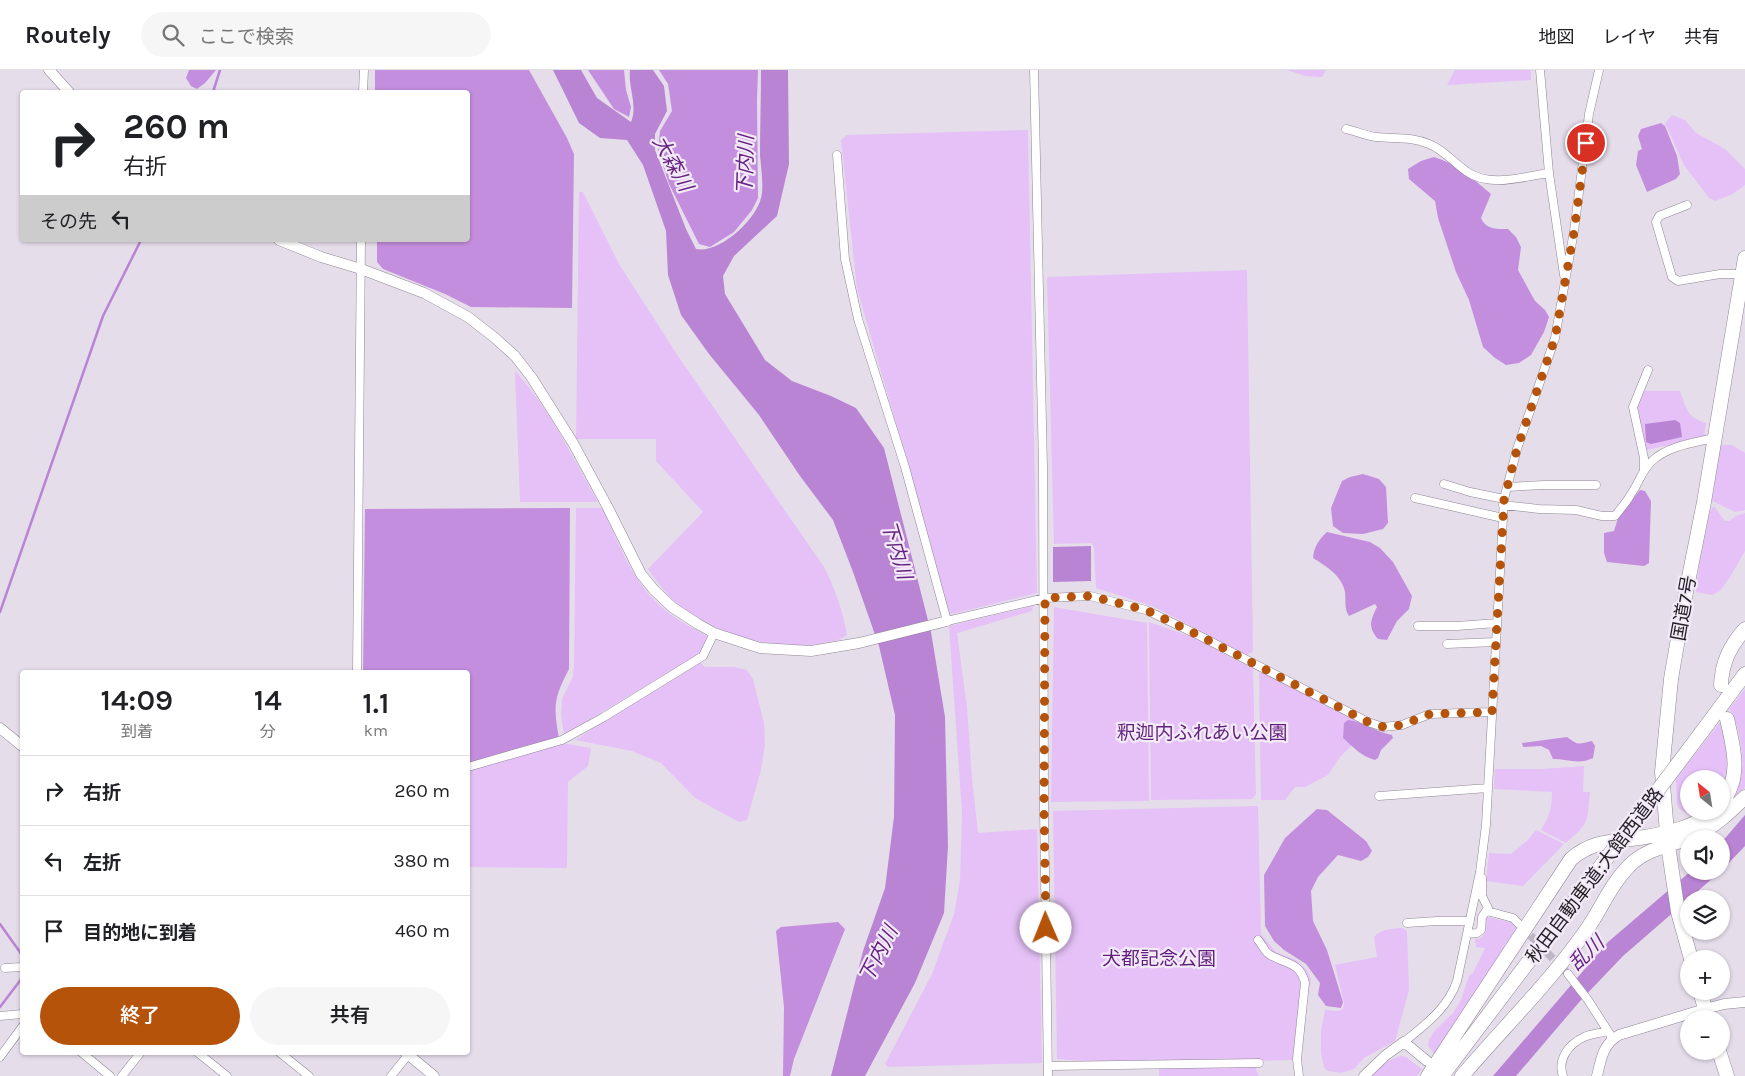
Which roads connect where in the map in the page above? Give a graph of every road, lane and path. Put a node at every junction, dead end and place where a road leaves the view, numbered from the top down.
1 (49, 70) edge
2 (364, 70) edge
3 (1034, 70) edge
4 (1540, 70) edge
5 (1599, 70) edge
6 (67, 90) edge
7 (364, 90) edge
8 (1346, 129) dead end
9 (837, 155) dead end
10 (1549, 174) junction
11 (1687, 205) dead end
12 (285, 242) edge
13 (361, 242) edge
14 (1745, 258) edge
15 (361, 268) junction
16 (1742, 274) junction
17 (1565, 279) junction
18 (1648, 370) dead end
19 (1714, 438) junction
20 (1644, 471) junction
21 (1444, 484) dead end
22 (1596, 485) dead end
23 (1507, 487) junction
24 (1415, 498) dead end
25 (1504, 502) junction
26 (1502, 518) junction
27 (1045, 598) junction
28 (946, 621) junction
29 (1497, 623) junction
30 (1418, 626) dead end
31 (1745, 629) edge
32 (714, 632) junction
33 (1496, 642) junction
34 (1447, 644) dead end
35 (357, 670) edge
36 (1745, 674) edge
37 (1721, 684) dead end
38 (1492, 712) junction
39 (1727, 719) dead end
40 (0, 728) edge
41 (20, 744) edge
42 (470, 766) edge
43 (1488, 788) junction
44 (1730, 789) edge
45 (1379, 796) dead end
46 (1745, 797) edge
47 (1700, 820) edge
48 (1667, 839) junction
49 (1481, 864) junction
50 (1487, 910) junction
51 (1470, 922) junction
52 (1408, 923) dead end
53 (1519, 924) tunnel mouth
54 (1468, 934) junction
55 (1258, 940) dead end
56 (1688, 950) edge
57 (20, 967) edge
58 (5, 968) dead end
59 (1568, 974) tunnel mouth
60 (1745, 1002) edge
61 (1714, 1010) edge
62 (20, 1014) edge
63 (0, 1016) edge
64 (1680, 1020) edge
65 (20, 1030) edge
66 (1610, 1035) junction
67 (1404, 1042) junction
68 (85, 1055) edge
69 (139, 1055) edge
70 (201, 1055) edge
71 (284, 1055) edge
72 (405, 1055) edge
73 (407, 1055) edge
74 (0, 1057) edge
75 (1427, 1060) dead end
76 (1722, 1060) edge
77 (1259, 1064) dead end
78 (1048, 1066) junction
79 (110, 1076) edge
80 (122, 1076) edge
81 (227, 1076) edge
82 (308, 1076) edge
83 (391, 1076) edge
84 (434, 1076) edge
85 (1048, 1076) edge
86 (1299, 1076) edge
87 (1364, 1076) edge
88 (1428, 1076) edge
89 (1442, 1076) edge
90 (1462, 1076) edge
91 (1563, 1076) edge
92 (1597, 1076) edge
93 (1727, 1076) edge

1 - 6 street
2 - 7 street
3 - 27 street
4 - 10 street
5 - 17 street
8 - 10 street
9 - 28 street
10 - 17 street
11 - 16 street
12 - 15 street
13 - 15 street
14 - 16 highway, 国道7号
15 - 32 street
15 - 35 street
16 - 19 highway, 国道7号
17 - 23 street
18 - 20 street
19 - 20 street
19 - 48 highway, 国道7号
20 - 25 street
21 - 25 street
22 - 23 street
23 - 25 street
24 - 26 street
25 - 26 street
26 - 29 street
27 - 28 street
27 - 38 street
27 - 78 street
28 - 32 street
29 - 30 street
29 - 33 street
31 - 37 highway
32 - 42 street
33 - 34 street
33 - 38 street
36 - 89 highway, 秋田自動車道;大館西道路, bridge
38 - 43 street
39 - 44 highway
40 - 41 street
43 - 45 street
43 - 49 street
46 - 48 highway
47 - 48 highway
48 - 56 highway, 国道7号
48 - 88 highway
48 - 90 highway
49 - 50 street
49 - 51 street
50 - 53 street
50 - 54 street
51 - 52 street
51 - 54 street
54 - 67 street
55 - 86 street
57 - 58 street
59 - 66 street
60 - 61 street
62 - 63 street
64 - 66 street
65 - 74 street
66 - 91 street
66 - 92 street
67 - 75 street
67 - 87 street
68 - 79 street
69 - 80 street
70 - 81 street
71 - 82 street
72 - 83 street
73 - 84 street
76 - 93 highway
77 - 78 street
78 - 85 street

